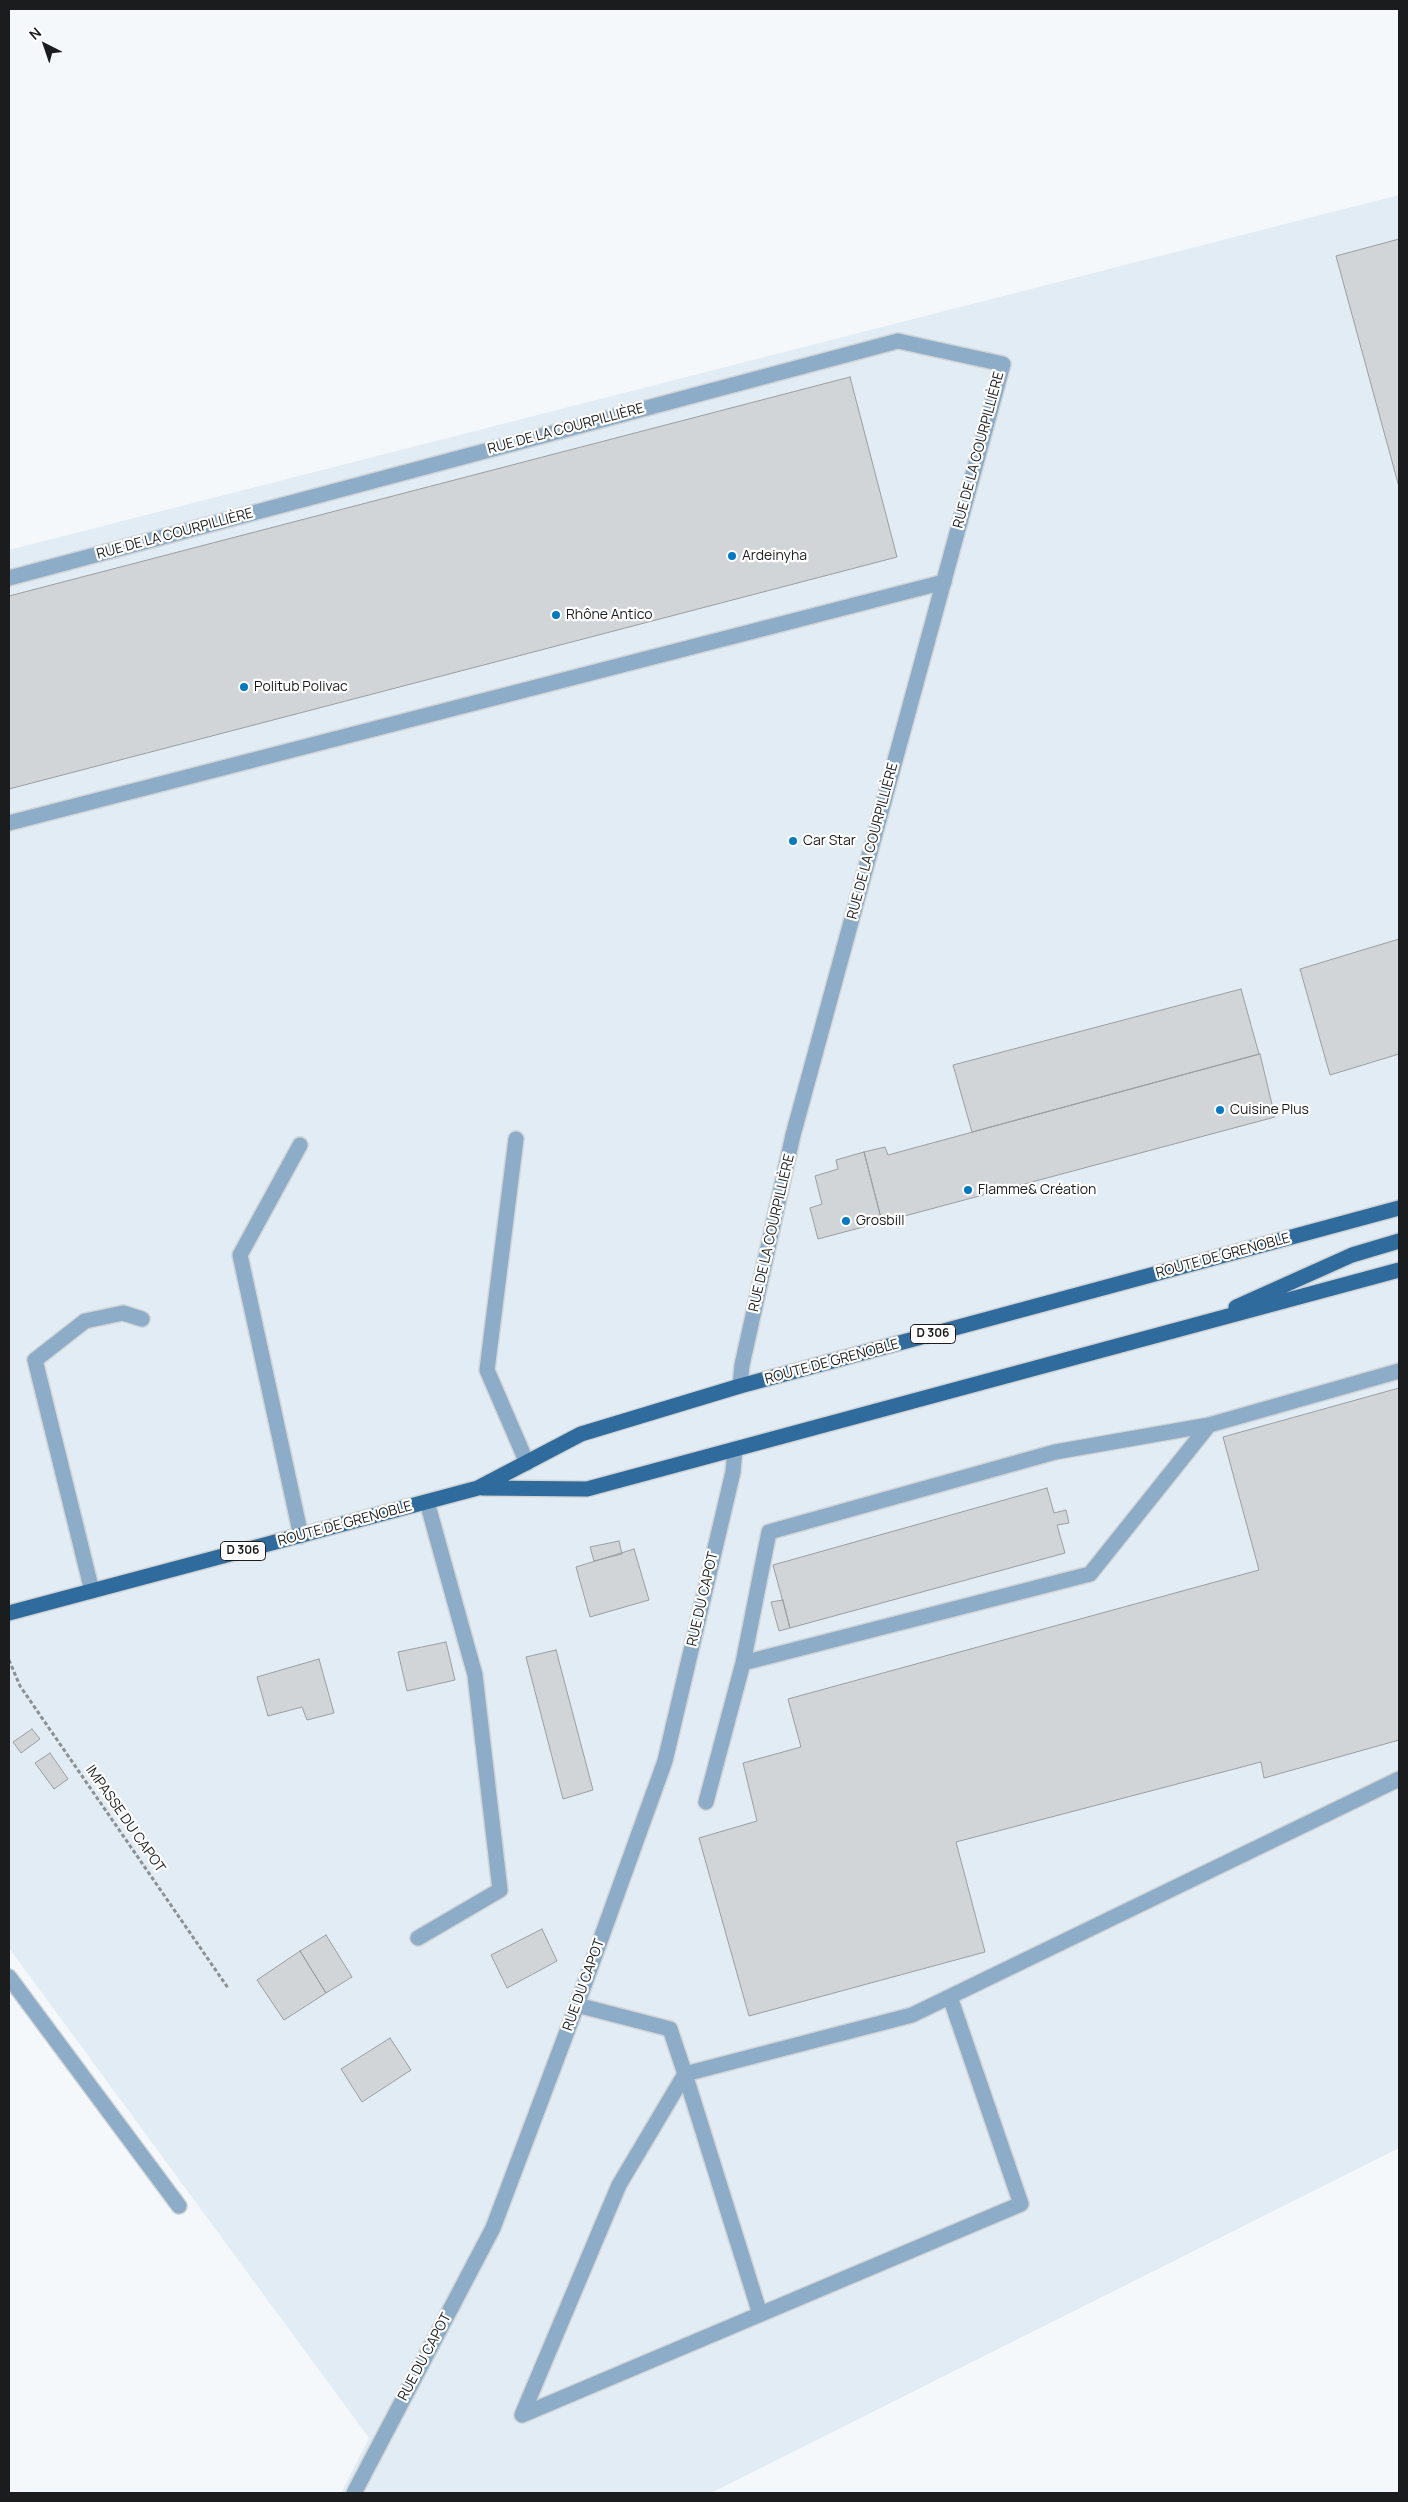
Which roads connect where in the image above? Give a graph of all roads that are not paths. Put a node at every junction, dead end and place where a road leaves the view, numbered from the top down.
1 (9, 578) edge
2 (944, 582) junction
3 (9, 822) edge
4 (516, 1139) dead end
5 (300, 1145) dead end
6 (1399, 1208) edge
7 (1399, 1241) edge
8 (1399, 1270) edge
9 (142, 1318) dead end
10 (1191, 1327) junction
11 (1399, 1371) edge
12 (740, 1386) junction
13 (1208, 1425) junction
14 (735, 1449) junction
15 (527, 1463) junction
16 (478, 1488) junction
17 (427, 1502) junction
18 (301, 1536) junction
19 (92, 1591) junction
20 (9, 1613) edge
21 (743, 1663) junction
22 (1399, 1779) edge
23 (706, 1802) dead end
24 (418, 1938) dead end
25 (9, 1977) edge
26 (950, 1997) junction
27 (577, 2005) junction
28 (685, 2074) junction
29 (179, 2206) dead end
30 (760, 2314) junction
31 (354, 2493) edge

1 - 2 street, RUE DE LA COURPILLIÈRE
2 - 3 street
2 - 12 street, RUE DE LA COURPILLIÈRE
4 - 15 street
5 - 18 street
6 - 12 main road, ROUTE DE GRENOBLE / D 306
7 - 10 main road
8 - 10 main road, ROUTE DE GRENOBLE / D 306
9 - 19 street
10 - 14 main road, ROUTE DE GRENOBLE / D 306
11 - 13 street
12 - 15 main road, ROUTE DE GRENOBLE / D 306
13 - 21 street
13 - 21 street
14 - 16 main road, ROUTE DE GRENOBLE / D 306
14 - 27 street, RUE DU CAPOT
15 - 16 main road, ROUTE DE GRENOBLE / D 306
16 - 17 main road, ROUTE DE GRENOBLE / D 306
17 - 18 main road, ROUTE DE GRENOBLE / D 306
17 - 24 street
18 - 19 main road, ROUTE DE GRENOBLE / D 306
19 - 20 main road, ROUTE DE GRENOBLE / D 306
21 - 23 street
22 - 26 street
25 - 29 street
26 - 28 street
26 - 30 street
27 - 28 street
27 - 31 street, RUE DU CAPOT
28 - 30 street
28 - 30 street

